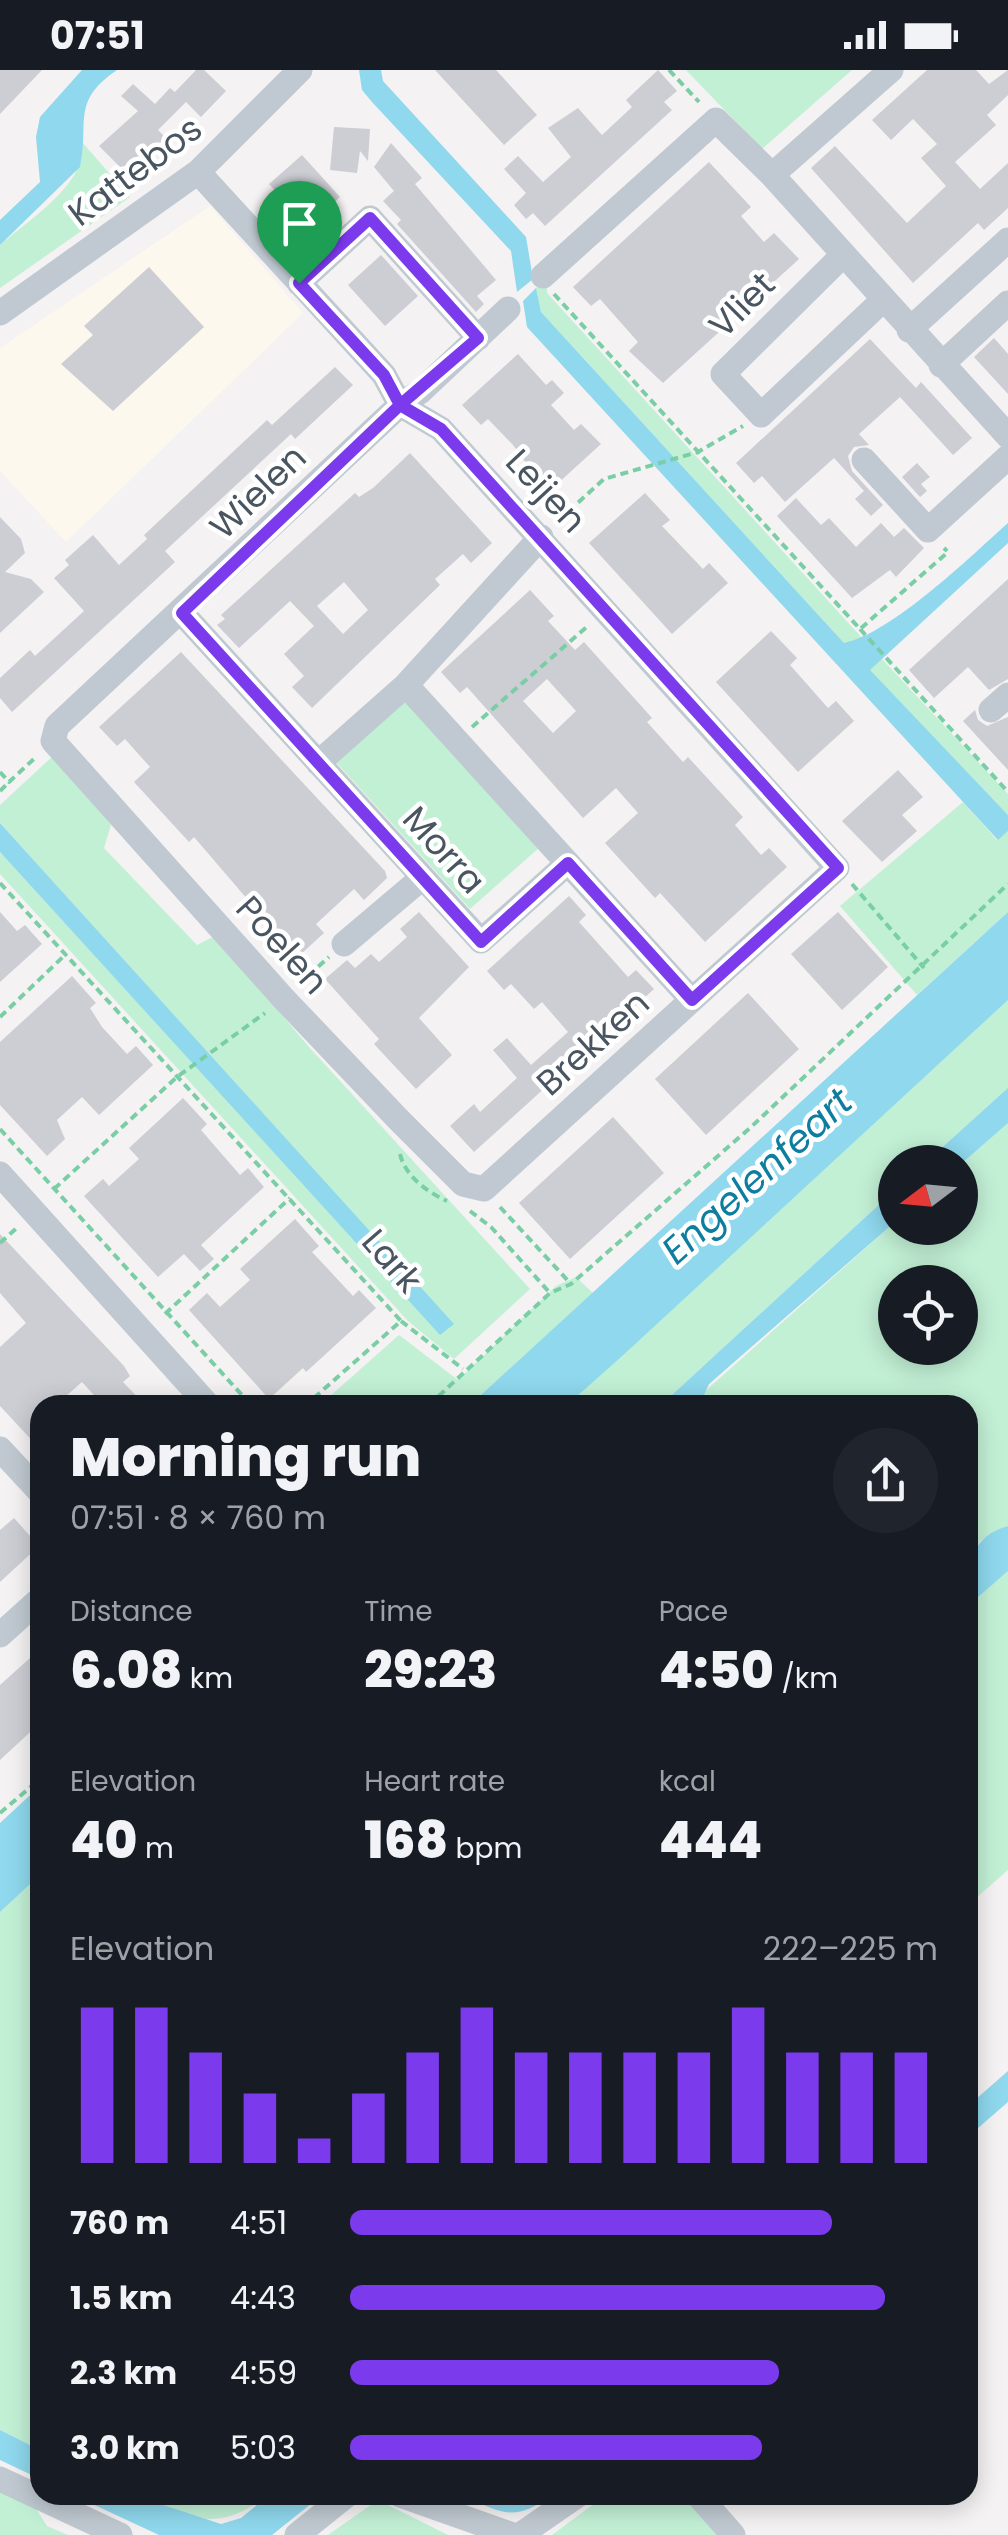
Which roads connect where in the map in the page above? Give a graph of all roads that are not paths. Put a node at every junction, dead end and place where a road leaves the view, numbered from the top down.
1 (300, 70) edge
2 (891, 70) edge
3 (198, 172) junction
4 (772, 174) junction
5 (1008, 240) edge
6 (842, 256) junction
7 (543, 276) road end
8 (299, 283) junction
9 (883, 300) junction
10 (1008, 303) edge
11 (508, 309) dead end
12 (0, 313) edge
13 (909, 330) junction
14 (478, 338) junction
15 (940, 365) junction
16 (400, 405) junction
17 (1008, 436) edge
18 (1008, 457) edge
19 (864, 460) dead end
20 (541, 537) junction
21 (182, 613) junction
22 (406, 686) junction
23 (55, 734) joint
24 (318, 763) junction
25 (568, 863) junction
26 (838, 868) joint
27 (422, 878) junction
28 (344, 944) dead end
29 (692, 1000) junction
30 (0, 1174) edge
31 (484, 1189) joint
32 (199, 1395) edge
33 (0, 1449) edge
34 (30, 1481) edge
35 (30, 1608) edge
36 (0, 1635) edge
37 (0, 2479) edge
38 (30, 2493) edge
39 (56, 2505) edge
40 (334, 2505) edge
41 (428, 2505) edge
42 (564, 2505) edge
43 (707, 2505) edge
44 (120, 2535) edge
45 (297, 2535) edge
46 (512, 2535) edge
47 (520, 2535) edge
48 (733, 2535) edge

1 - 3 street, Kattebos
2 - 4 street
3 - 8 street, Leijen
3 - 12 street, Kattebos
4 - 6 street
4 - 7 street
5 - 13 street
6 - 9 street
6 - 9 street, Vliet
8 - 14 street
8 - 16 street, Leijen
9 - 13 street
10 - 15 street
11 - 14 street, Wielen
13 - 15 street
14 - 16 street, Wielen
15 - 17 street
16 - 20 street, Leijen
16 - 21 street, Wielen
18 - 19 street
20 - 22 street
20 - 26 street, Leijen
21 - 23 street, Wielen
21 - 24 street, Morra
22 - 24 street
22 - 25 street
23 - 31 street, Poelen
24 - 27 street, Morra
25 - 27 street, Morra
25 - 29 street
26 - 29 street, Brekken
27 - 28 street
29 - 31 street, Brekken
30 - 32 street
33 - 34 street
35 - 36 street
37 - 38 street
39 - 44 street
40 - 45 street
41 - 46 street
42 - 47 street
43 - 48 street

